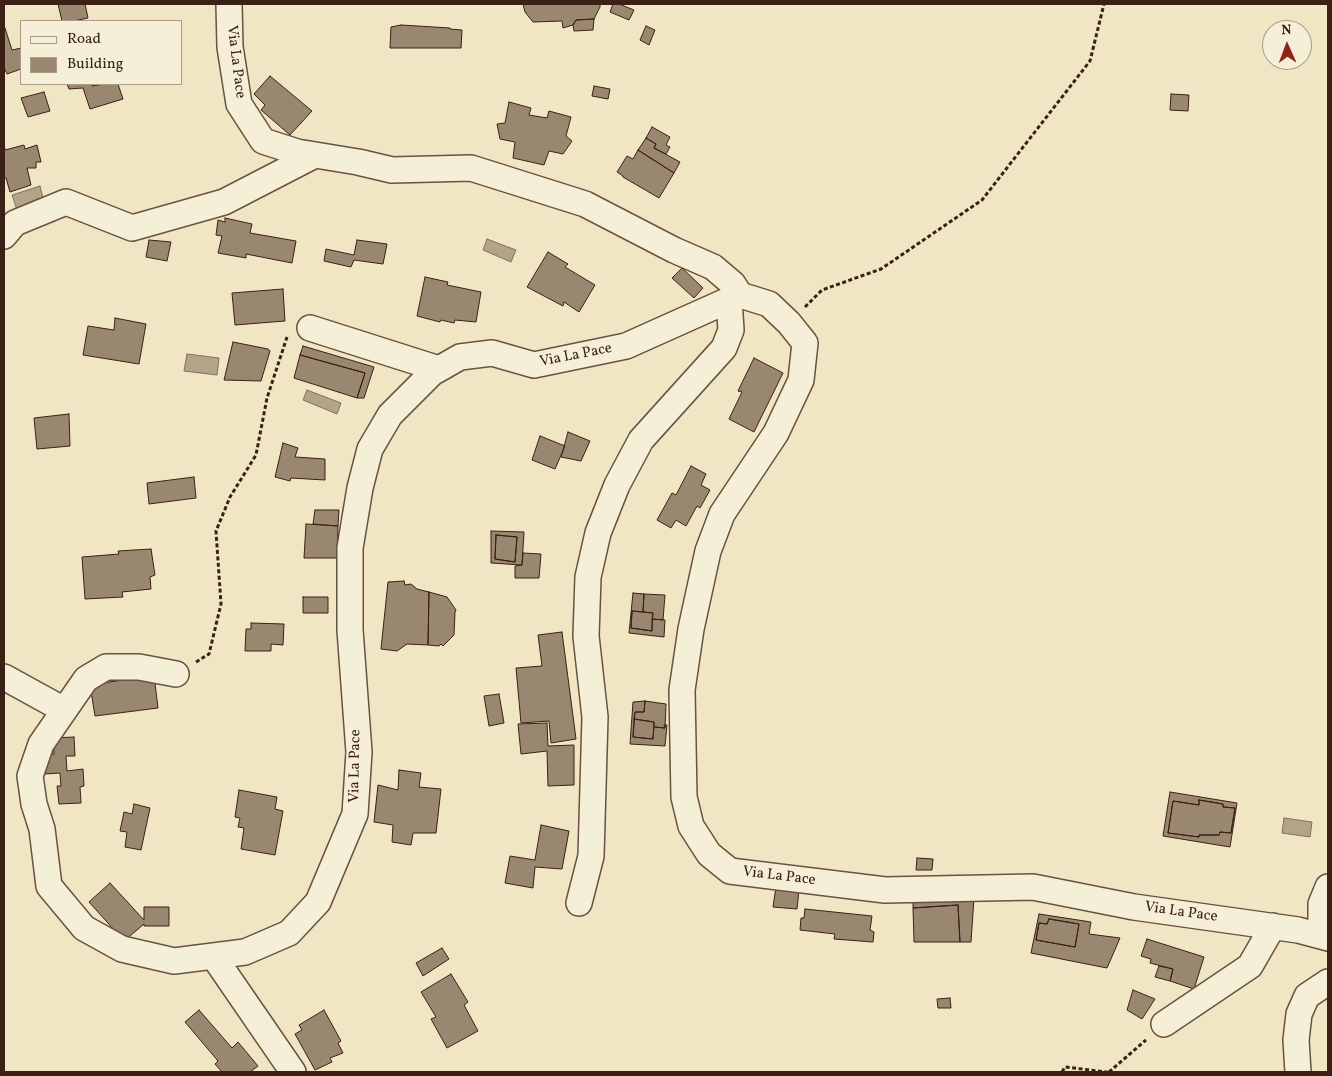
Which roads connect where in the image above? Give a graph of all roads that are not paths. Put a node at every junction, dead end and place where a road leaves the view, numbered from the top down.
1 (229, 4) edge
2 (315, 155) junction
3 (4, 236) edge
4 (734, 297) junction
5 (310, 328) road end
6 (439, 369) junction
7 (176, 674) road end
8 (4, 677) edge
9 (64, 710) junction
10 (1328, 887) edge
11 (579, 903) dead end
12 (1273, 926) junction
13 (1326, 937) edge
14 (214, 957) junction
15 (1328, 982) edge
16 (1164, 1024) road end
17 (293, 1072) edge
18 (1298, 1072) edge

1 - 2 street, Via La Pace
2 - 3 street
2 - 4 street, Via La Pace
4 - 6 street, Via La Pace
4 - 11 street
4 - 12 street, Via La Pace
5 - 6 street
6 - 14 street, Via La Pace
7 - 9 street, Via La Pace
8 - 9 street
9 - 14 street, Via La Pace
10 - 13 street
12 - 13 street, Via La Pace
12 - 16 street
14 - 17 street
15 - 18 street

